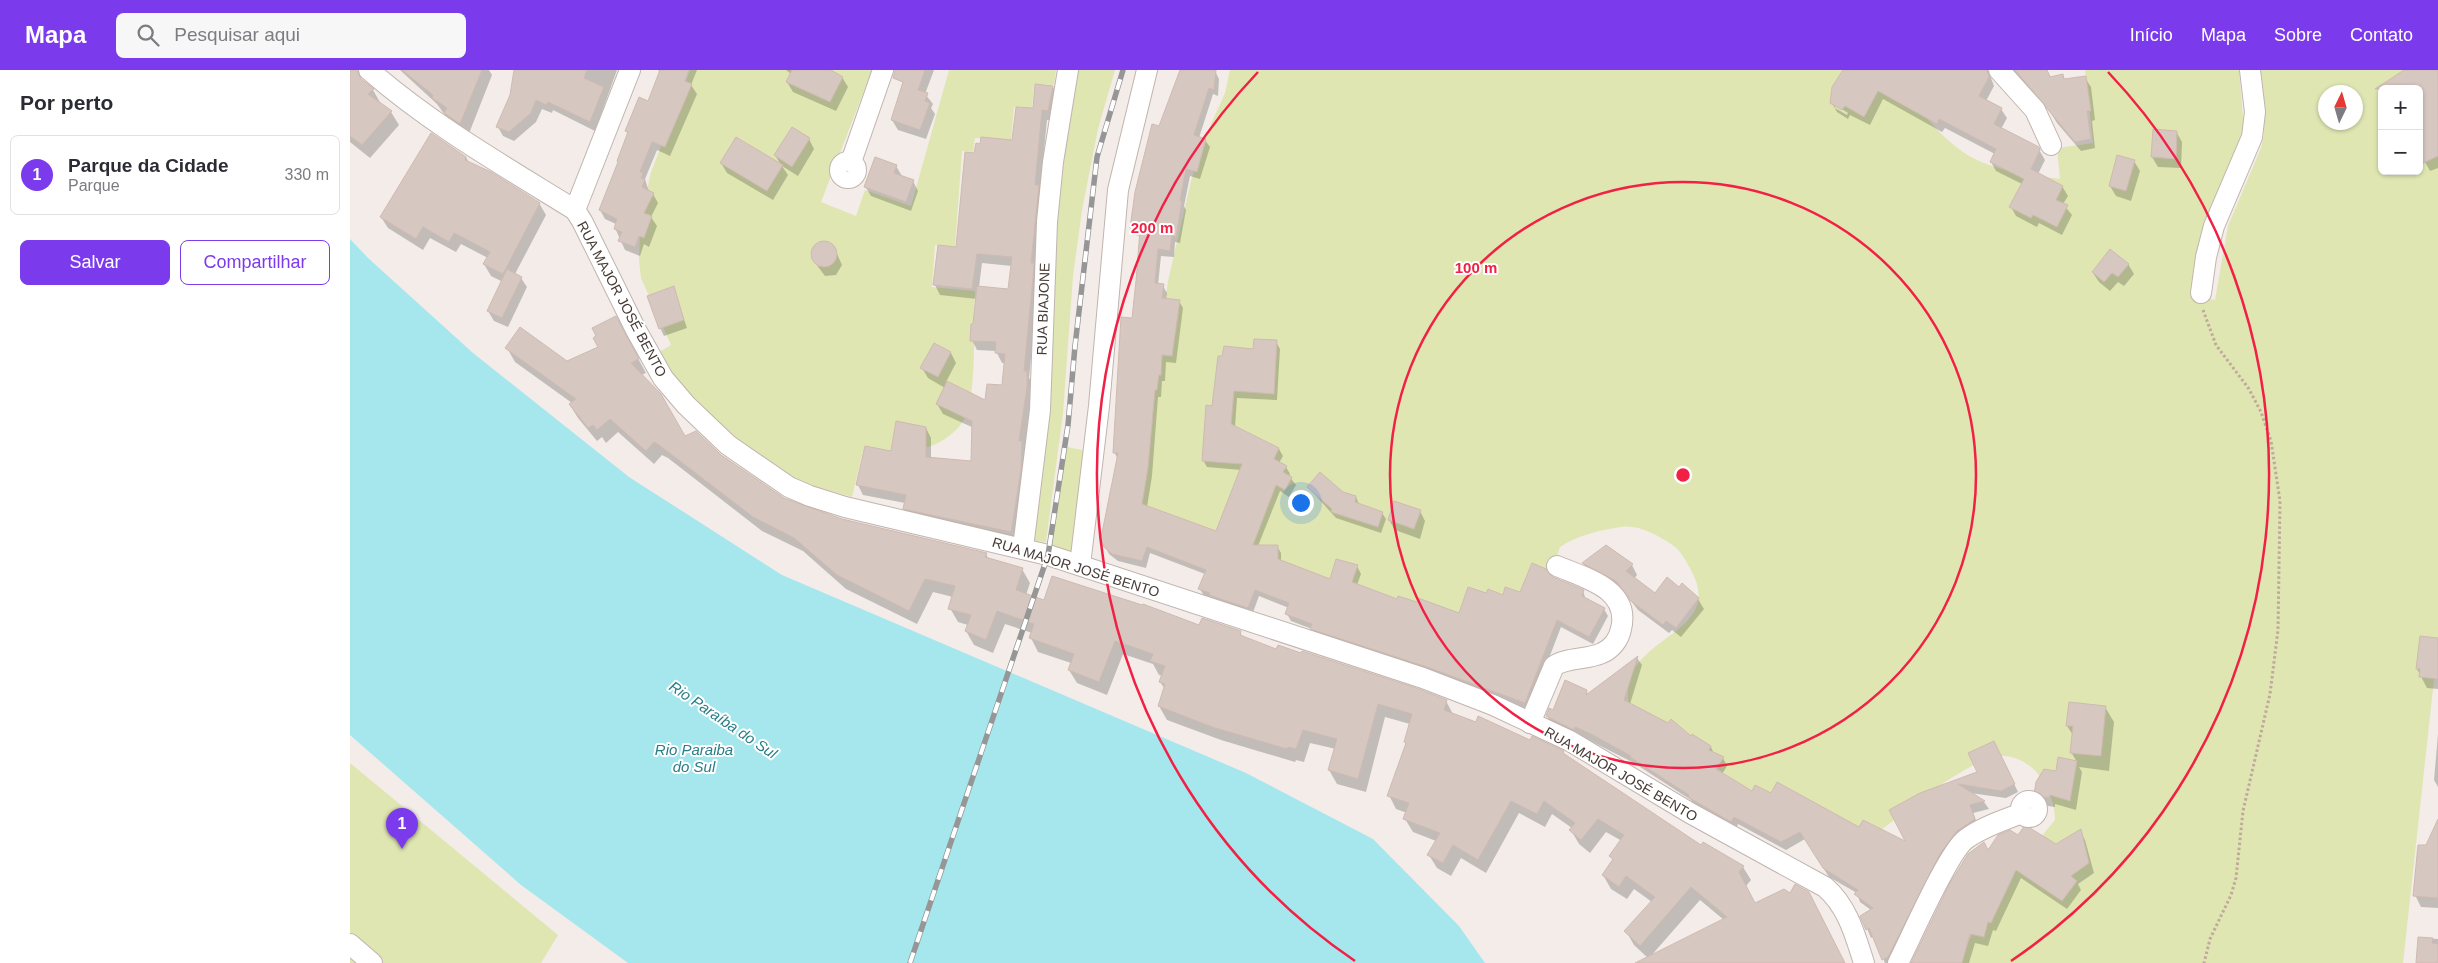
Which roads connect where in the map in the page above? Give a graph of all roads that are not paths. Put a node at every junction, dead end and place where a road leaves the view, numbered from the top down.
1 (369, 70) edge
2 (630, 70) edge
3 (883, 70) edge
4 (1068, 70) edge
5 (1147, 70) edge
6 (2000, 70) edge
7 (2250, 70) edge
8 (2051, 145) dead end
9 (851, 162) dead end
10 (574, 210) junction
11 (2201, 294) road end
12 (1023, 548) junction
13 (1080, 565) junction
14 (1556, 566) dead end
15 (1530, 723) junction
16 (2022, 813) dead end
17 (350, 944) edge
18 (372, 963) edge
19 (1864, 963) edge
20 (1898, 963) edge

1 - 10 street, RUA MAJOR JOSÉ BENTO
2 - 10 street
3 - 9 street
4 - 12 street, RUA BIAJONE
5 - 13 street
6 - 8 street
7 - 11 street
10 - 12 street, RUA MAJOR JOSÉ BENTO
12 - 13 street, RUA MAJOR JOSÉ BENTO
13 - 15 street, RUA MAJOR JOSÉ BENTO
14 - 15 street
15 - 19 street, RUA MAJOR JOSÉ BENTO
16 - 20 street
17 - 18 street

